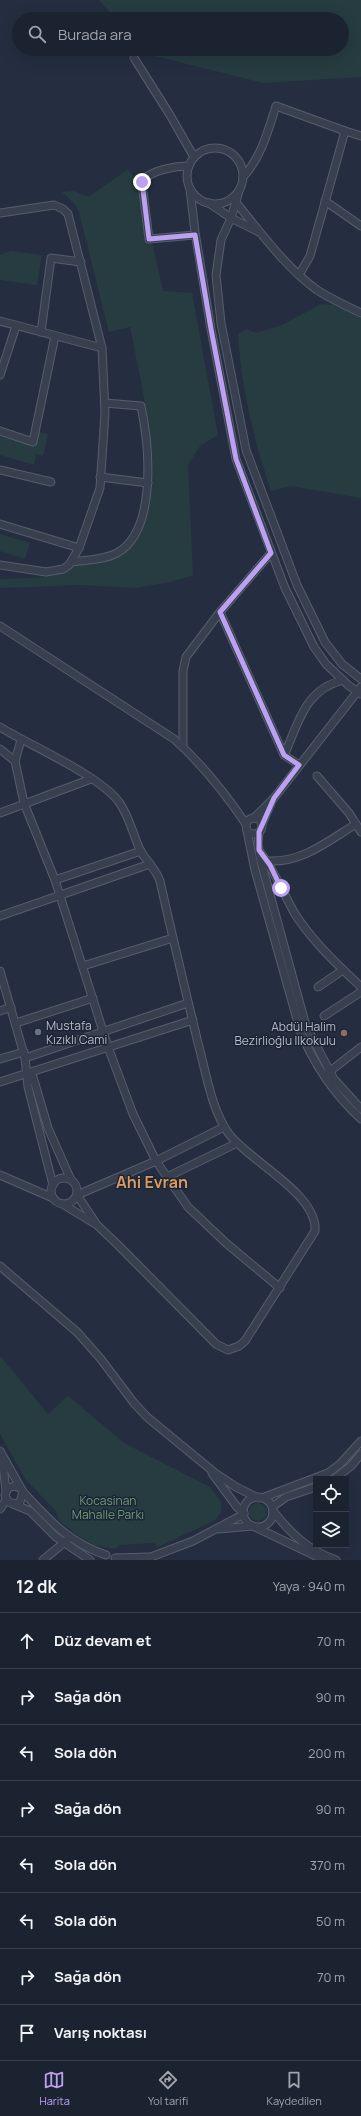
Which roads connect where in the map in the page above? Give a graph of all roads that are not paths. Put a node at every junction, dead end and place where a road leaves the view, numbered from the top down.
1 (134, 58) dead end
2 (345, 131) junction
3 (361, 136) edge
4 (194, 158) junction
5 (189, 166) junction
6 (243, 177) junction
7 (190, 189) junction
8 (234, 200) junction
9 (325, 201) junction
10 (209, 203) junction
11 (0, 213) edge
12 (230, 218) junction
13 (361, 226) edge
14 (260, 233) junction
15 (195, 235) junction
16 (80, 262) junction
17 (299, 275) junction
18 (361, 313) edge
19 (0, 321) edge
20 (16, 326) junction
21 (41, 332) junction
22 (55, 336) junction
23 (102, 348) junction
24 (0, 375) edge
25 (105, 403) junction
26 (0, 431) edge
27 (0, 470) edge
28 (100, 477) junction
29 (51, 482) dead end
30 (148, 483) junction
31 (0, 524) edge
32 (79, 548) junction
33 (271, 553) junction
34 (72, 562) junction
35 (3, 567) edge
36 (220, 612) junction
37 (0, 626) edge
38 (361, 679) edge
39 (343, 680) junction
40 (360, 691) edge
41 (0, 727) edge
42 (21, 740) junction
43 (183, 747) junction
44 (0, 749) edge
45 (284, 755) junction
46 (15, 761) junction
47 (299, 765) junction
48 (317, 776) dead end
49 (91, 779) junction
50 (274, 798) junction
51 (24, 803) junction
52 (0, 813) edge
53 (254, 818) junction
54 (356, 824) junction
55 (247, 827) junction
56 (260, 828) junction
57 (361, 832) edge
58 (259, 850) junction
59 (141, 851) junction
60 (268, 861) junction
61 (150, 864) junction
62 (55, 880) junction
63 (59, 894) junction
64 (0, 916) edge
65 (173, 938) junction
66 (83, 966) junction
67 (0, 970) edge
68 (343, 970) junction
69 (318, 987) dead end
70 (361, 987) edge
71 (361, 992) edge
72 (93, 998) junction
73 (188, 1003) junction
74 (11, 1007) junction
75 (0, 1011) edge
76 (324, 1016) dead end
77 (193, 1020) junction
78 (16, 1023) junction
79 (104, 1032) junction
80 (108, 1047) junction
81 (361, 1047) edge
82 (25, 1055) junction
83 (0, 1059) edge
84 (329, 1072) junction
85 (28, 1074) junction
86 (0, 1082) edge
87 (335, 1086) junction
88 (361, 1109) edge
89 (361, 1120) edge
90 (224, 1126) junction
91 (237, 1143) junction
92 (156, 1161) junction
93 (0, 1175) edge
94 (167, 1177) junction
95 (71, 1180) junction
96 (53, 1185) junction
97 (77, 1195) junction
98 (53, 1198) junction
99 (64, 1204) junction
100 (97, 1225) junction
101 (0, 1266) edge
102 (280, 1288) junction
103 (361, 1442) edge
104 (0, 1452) edge
105 (361, 1454) edge
106 (207, 1467) junction
107 (338, 1476) edge
108 (313, 1488) edge
109 (6, 1490) junction
110 (22, 1490) junction
111 (260, 1498) junction
112 (10, 1502) junction
113 (0, 1509) edge
114 (273, 1509) junction
115 (244, 1514) junction
116 (253, 1526) junction
117 (217, 1529) junction
118 (66, 1540) junction
119 (106, 1555) junction
120 (151, 1557) junction
121 (116, 1559) edge
122 (43, 1560) edge
123 (90, 1560) edge
124 (99, 1560) edge
125 (143, 1560) edge
126 (324, 1560) edge
127 (336, 1560) edge

1 - 4 street
2 - 3 street
2 - 6 street
2 - 9 street
4 - 5 street
4 - 6 street
5 - 7 street
5 - 15 street
6 - 8 street
7 - 10 street
7 - 15 street
8 - 10 street
8 - 12 street
8 - 14 street
9 - 13 street
9 - 17 street
10 - 12 street
11 - 16 street
12 - 14 street
12 - 38 street
14 - 17 street
15 - 33 street
16 - 21 street
16 - 23 street
17 - 18 street
19 - 20 street
20 - 21 street
20 - 24 street
21 - 22 street
22 - 23 street
22 - 26 street
23 - 25 street
25 - 28 street
25 - 30 street
27 - 29 street
28 - 30 street
28 - 32 street
30 - 34 street
31 - 32 street
32 - 34 street
33 - 36 street
33 - 39 street
34 - 35 street
36 - 43 street
36 - 45 street
37 - 43 street
39 - 40 street
39 - 45 street
40 - 47 street
41 - 42 street
42 - 46 street
42 - 49 street
43 - 55 street
44 - 46 street
45 - 47 street
46 - 51 street
47 - 50 street
48 - 54 street
49 - 51 street
49 - 59 street
50 - 53 street
50 - 56 street
51 - 52 street
51 - 62 street
53 - 55 street
53 - 56 street
54 - 57 street
54 - 60 street
55 - 56 street
55 - 87 street
56 - 58 street
58 - 60 street
58 - 84 street
59 - 61 street
59 - 62 street
60 - 68 street
61 - 63 street
61 - 65 street
62 - 63 street
63 - 64 street
63 - 66 street
65 - 66 street
65 - 73 street
66 - 72 street
67 - 74 street
68 - 69 street
68 - 70 street
71 - 76 street
72 - 78 street
72 - 79 street
73 - 77 street
73 - 79 street
74 - 75 street
74 - 78 street
77 - 80 street
77 - 90 street
78 - 82 street
79 - 80 street
79 - 82 street
80 - 85 street
80 - 92 street
81 - 84 street
82 - 83 street
82 - 85 street
84 - 87 street
85 - 86 street
85 - 95 street
85 - 96 street
87 - 88 street
87 - 89 street
90 - 91 street
90 - 92 street
91 - 94 street
91 - 102 street
92 - 94 street
92 - 97 street
93 - 98 street
94 - 102 street
95 - 96 street
95 - 97 street
96 - 98 street
97 - 99 street
97 - 100 street
98 - 99 street
99 - 100 street
100 - 102 street
101 - 106 street
103 - 111 street
104 - 109 street
104 - 110 street
105 - 107 street
106 - 111 street
106 - 115 street
108 - 114 street
109 - 110 street
109 - 112 street
110 - 112 street
110 - 118 street
111 - 114 street
111 - 115 street
112 - 113 street
112 - 118 street
114 - 116 street
114 - 127 street
115 - 116 street
115 - 117 street
116 - 117 street
116 - 126 street
117 - 120 street
118 - 119 street
118 - 122 street
118 - 123 street
119 - 121 street
119 - 124 street
120 - 121 street
120 - 125 street

